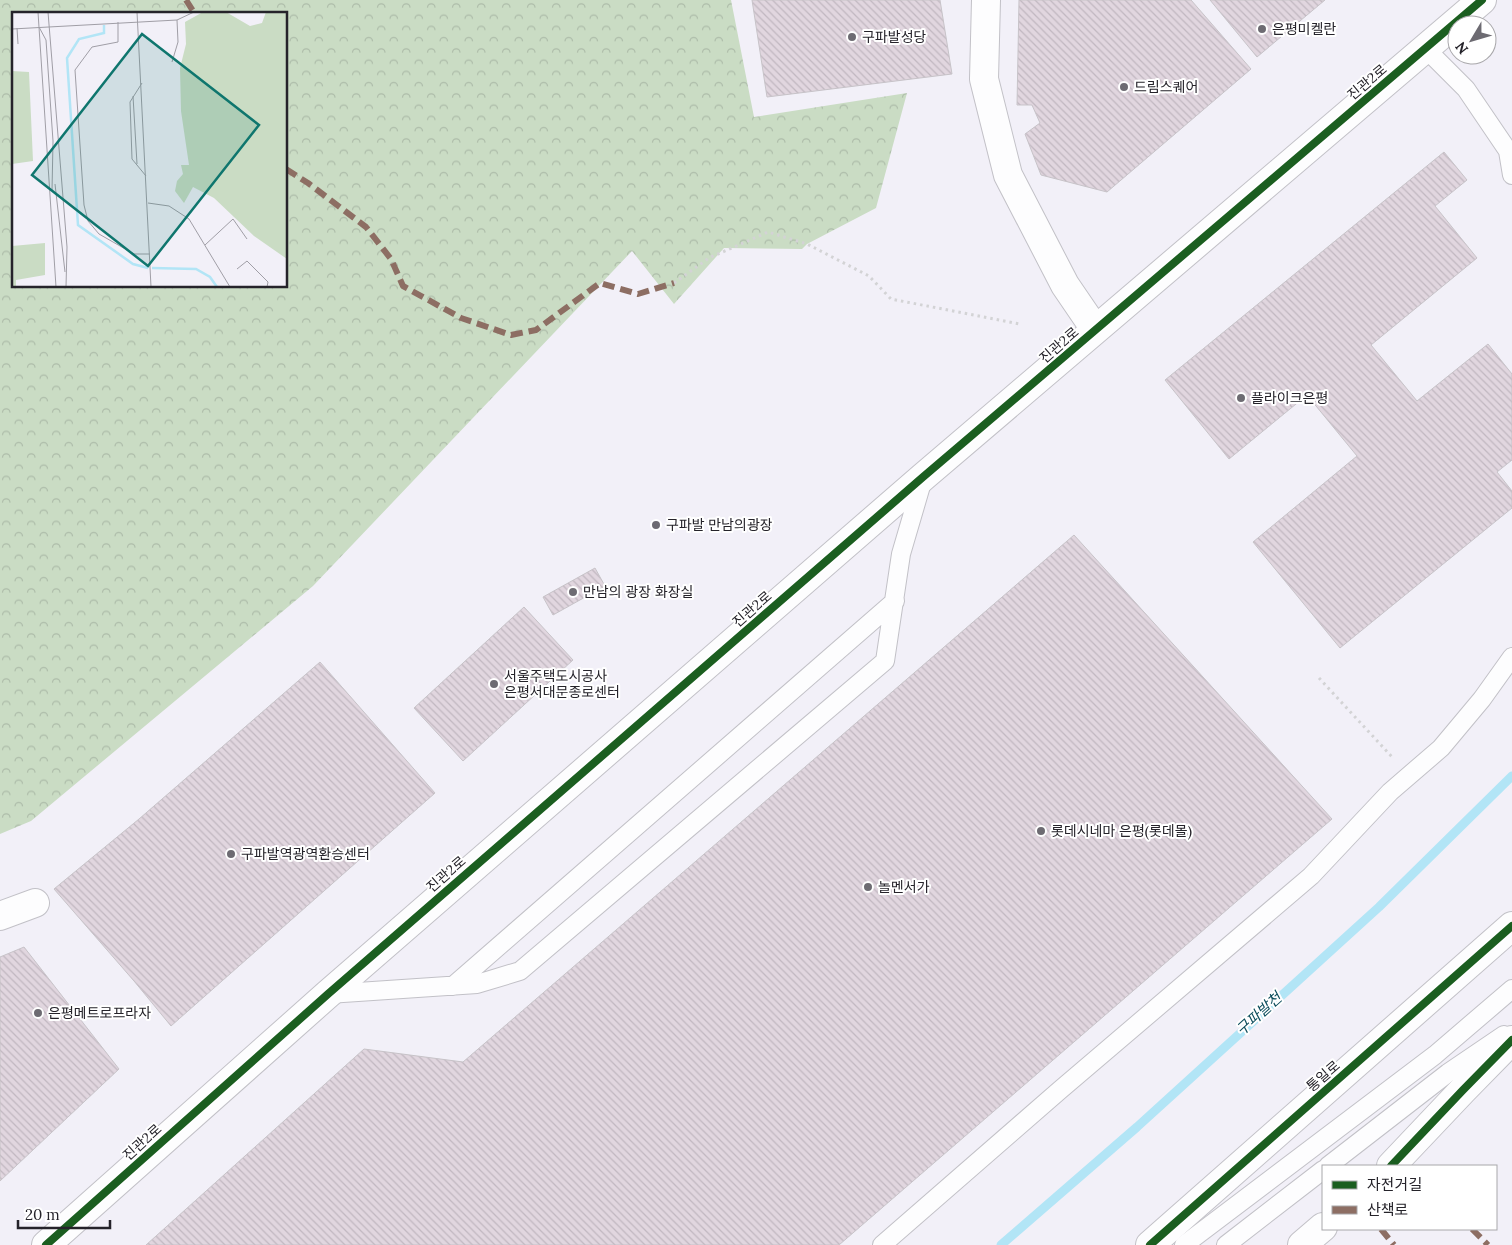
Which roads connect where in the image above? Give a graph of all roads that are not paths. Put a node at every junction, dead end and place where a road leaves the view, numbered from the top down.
1 (986, 0) edge
2 (1482, 0) edge
3 (1425, 48) junction
4 (1512, 175) edge
5 (1095, 329) junction
6 (923, 477) junction
7 (896, 601) junction
8 (1512, 657) edge
9 (35, 903) dead end
10 (0, 916) edge
11 (1512, 926) edge
12 (453, 986) junction
13 (1512, 989) edge
14 (328, 994) junction
15 (1512, 1030) edge
16 (1512, 1040) edge
17 (1329, 1165) edge
18 (1392, 1165) edge
19 (1322, 1171) edge
20 (1322, 1228) edge
21 (46, 1245) edge
22 (882, 1245) edge
23 (1150, 1245) edge
24 (1184, 1245) edge
25 (1226, 1245) edge
26 (1302, 1245) edge

1 - 5 street, 진관2로
2 - 3 street, 진관2로
3 - 4 lane
3 - 5 street, 진관2로
5 - 6 street, 진관2로
6 - 7 lane
6 - 14 street, 진관2로
7 - 12 lane
7 - 12 lane
8 - 22 lane
9 - 10 street
11 - 23 street, 통일로
12 - 14 lane
13 - 24 lane
14 - 21 street, 진관2로
15 - 17 lane
16 - 18 street
19 - 25 lane
20 - 26 street

